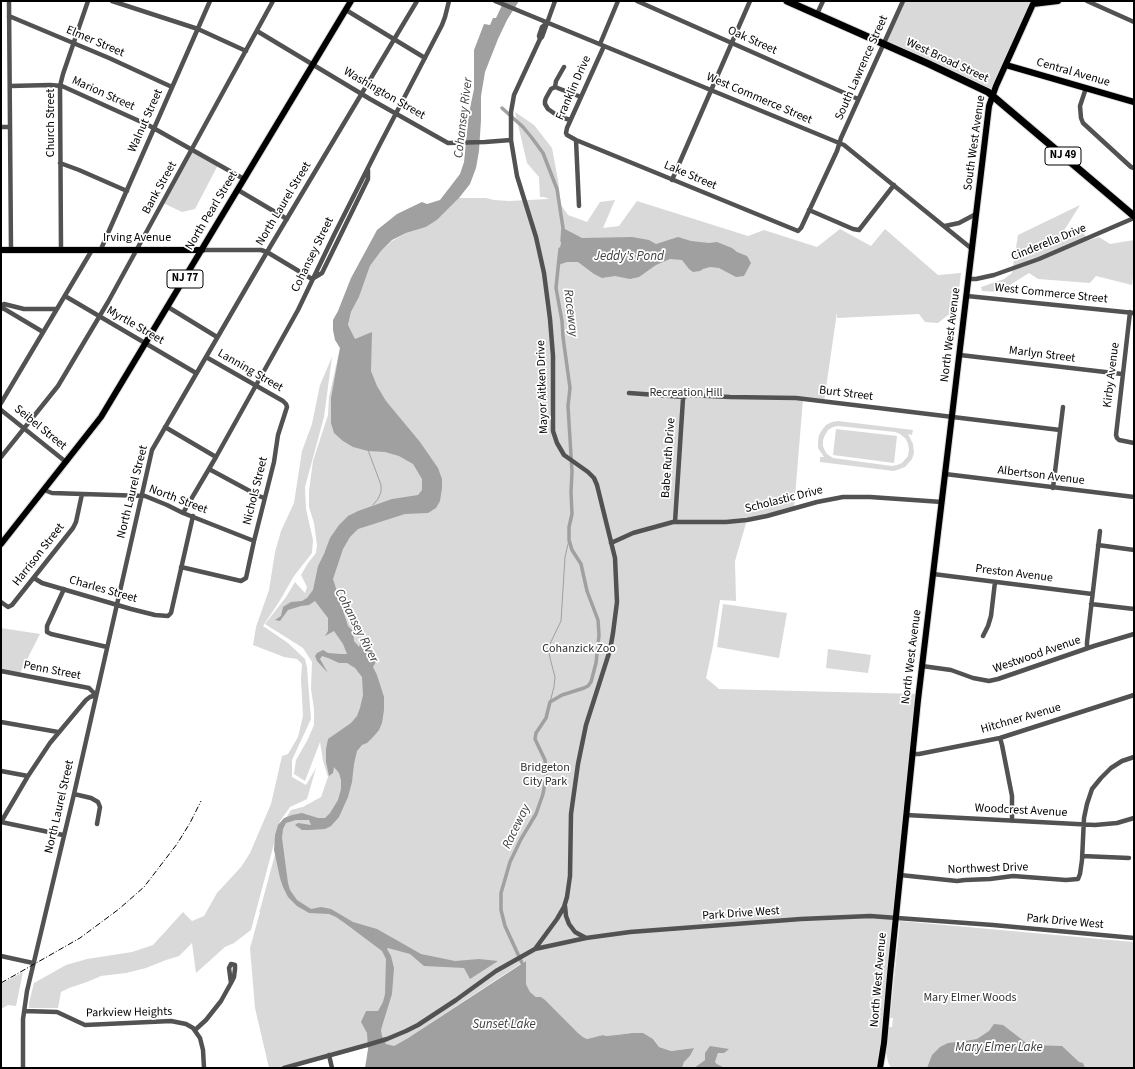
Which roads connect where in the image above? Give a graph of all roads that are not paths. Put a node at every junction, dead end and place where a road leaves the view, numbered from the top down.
1 (9, 1) edge
2 (88, 1) edge
3 (112, 1) edge
4 (210, 1) edge
5 (273, 1) edge
6 (351, 1) edge
7 (417, 1) edge
8 (449, 1) edge
9 (495, 1) edge
10 (555, 1) edge
11 (618, 1) edge
12 (637, 1) edge
13 (750, 1) edge
14 (787, 1) edge
15 (823, 1) edge
16 (903, 1) edge
17 (1058, 1) edge
18 (1087, 1) edge
19 (1034, 3) edge
20 (346, 10) junction
21 (817, 14) junction
22 (9, 16) junction
23 (1134, 22) edge
24 (547, 23) junction
25 (198, 29) junction
26 (257, 31) junction
27 (394, 38) junction
28 (73, 43) junction
29 (732, 43) junction
30 (884, 44) junction
31 (602, 45) junction
32 (246, 51) junction
33 (424, 58) junction
34 (313, 64) junction
35 (1006, 65) junction
36 (564, 67) dead end
37 (10, 86) junction
38 (60, 86) junction
39 (172, 87) junction
40 (555, 87) junction
41 (1086, 88) junction
42 (712, 90) junction
43 (362, 93) junction
44 (992, 95) junction
45 (581, 97) junction
46 (858, 99) junction
47 (1134, 102) edge
48 (396, 113) junction
49 (570, 120) junction
50 (1, 127) edge
51 (10, 127) junction
52 (154, 128) junction
53 (511, 140) junction
54 (576, 140) junction
55 (839, 143) junction
56 (192, 150) junction
57 (60, 163) junction
58 (1134, 168) edge
59 (244, 179) junction
60 (672, 180) junction
61 (894, 185) junction
62 (238, 190) junction
63 (127, 191) junction
64 (579, 206) dead end
65 (809, 210) junction
66 (976, 214) junction
67 (1134, 217) edge
68 (287, 219) junction
69 (945, 226) junction
70 (795, 231) joint
71 (61, 249) junction
72 (101, 249) junction
73 (137, 249) junction
74 (972, 249) junction
75 (1, 250) edge
76 (11, 250) junction
77 (92, 250) junction
78 (202, 250) junction
79 (267, 252) junction
80 (312, 279) junction
81 (969, 279) junction
82 (65, 296) junction
83 (967, 296) junction
84 (1, 308) edge
85 (168, 308) junction
86 (57, 309) junction
87 (1132, 312) edge
88 (99, 316) junction
89 (43, 332) junction
90 (217, 337) junction
91 (146, 344) junction
92 (960, 355) junction
93 (206, 357) junction
94 (196, 373) junction
95 (1122, 374) junction
96 (256, 385) junction
97 (630, 393) dead end
98 (684, 397) junction
99 (285, 402) joint
100 (1, 404) edge
101 (1063, 406) dead end
102 (1, 410) edge
103 (952, 417) junction
104 (165, 427) junction
105 (24, 429) junction
106 (1060, 430) junction
107 (1134, 443) edge
108 (1, 457) edge
109 (216, 457) junction
110 (66, 462) junction
111 (209, 469) junction
112 (945, 474) junction
113 (1053, 488) junction
114 (44, 490) junction
115 (82, 494) junction
116 (141, 496) junction
117 (1134, 497) edge
118 (264, 498) junction
119 (942, 502) junction
120 (183, 512) junction
121 (193, 516) junction
122 (675, 522) junction
123 (1100, 531) dead end
124 (254, 541) junction
125 (611, 542) junction
126 (1, 544) edge
127 (1098, 545) junction
128 (1134, 550) edge
129 (181, 567) junction
130 (933, 574) junction
131 (34, 578) junction
132 (995, 582) junction
133 (64, 589) junction
134 (1092, 594) junction
135 (1, 602) edge
136 (1091, 604) junction
137 (117, 605) junction
138 (1134, 609) edge
139 (1134, 634) edge
140 (983, 636) dead end
141 (107, 647) junction
142 (1087, 648) junction
143 (922, 666) junction
144 (1, 671) edge
145 (96, 695) junction
146 (1134, 695) edge
147 (1, 722) edge
148 (58, 732) junction
149 (1000, 738) junction
150 (912, 754) junction
151 (1134, 757) edge
152 (1, 771) edge
153 (28, 776) junction
154 (74, 794) junction
155 (906, 815) junction
156 (1134, 818) edge
157 (1012, 821) junction
158 (1, 822) edge
159 (97, 824) dead end
160 (1084, 825) junction
161 (63, 835) junction
162 (1082, 856) junction
163 (1129, 858) dead end
164 (900, 875) junction
165 (565, 904) junction
166 (896, 917) junction
167 (586, 938) junction
168 (1134, 938) edge
169 (535, 949) junction
170 (1, 956) edge
171 (33, 963) junction
172 (231, 983) dead end
173 (24, 1011) junction
174 (195, 1030) junction
175 (329, 1055) junction
176 (23, 1068) edge
177 (204, 1068) edge
178 (284, 1068) edge
179 (332, 1068) edge
180 (880, 1068) edge

1 - 22 street
2 - 28 street, Church Street
3 - 25 street
4 - 25 street, Walnut Street
5 - 26 street, Bank Street
6 - 20 main road, North Pearl Street / NJ 77
7 - 27 street, North Laurel Street
8 - 33 street
9 - 24 street, West Commerce Street
10 - 24 street, Mayor Aitken Drive
11 - 31 street, Franklin Drive
12 - 29 street, Oak Street
13 - 29 street
14 - 21 highway, West Broad Street / NJ 49
15 - 21 street
16 - 30 street, South Lawrence Street
17 - 19 main road
18 - 23 street
19 - 35 main road, South West Avenue
20 - 27 street
20 - 34 main road, North Pearl Street / NJ 77
21 - 30 highway, West Broad Street / NJ 49
22 - 28 street, Elmer Street
22 - 37 street
24 - 31 street, West Commerce Street
24 - 53 street, Mayor Aitken Drive
25 - 32 street
25 - 39 street, Walnut Street
26 - 32 street, Bank Street
26 - 34 street, Washington Street
27 - 33 street
27 - 43 street, North Laurel Street
28 - 38 street, Church Street
28 - 39 street, Elmer Street
29 - 42 street
29 - 46 street, Oak Street
30 - 44 highway, West Broad Street / NJ 49
30 - 46 street, South Lawrence Street
31 - 42 street, West Commerce Street
31 - 45 street, Franklin Drive
32 - 56 street, Bank Street
33 - 48 street
34 - 43 street, Washington Street
34 - 59 main road, North Pearl Street / NJ 77
35 - 41 main road, Central Avenue
35 - 44 main road, South West Avenue
36 - 40 street
37 - 38 street, Marion Street
37 - 51 street
38 - 52 street, Marion Street
38 - 57 street, Church Street
39 - 52 street, Walnut Street
40 - 45 street
40 - 49 street
41 - 47 main road, Central Avenue
41 - 58 street
42 - 55 street, West Commerce Street
42 - 60 street
43 - 48 street, Washington Street
43 - 68 street, North Laurel Street
44 - 66 main road, South West Avenue
44 - 67 highway, West Broad Street / NJ 49
45 - 49 street, Franklin Drive
46 - 55 street, South Lawrence Street
48 - 53 street, Washington Street
48 - 80 street
49 - 54 street, Franklin Drive
50 - 51 street
51 - 76 street
52 - 56 street, Marion Street
52 - 63 street, Walnut Street
53 - 125 street, Mayor Aitken Drive
54 - 60 street, Lake Street
54 - 64 street, Franklin Drive
55 - 61 street, West Commerce Street
55 - 65 street, South Lawrence Street
56 - 59 street, Marion Street
56 - 73 street, Bank Street
57 - 63 street
57 - 71 street, Church Street
59 - 62 main road, North Pearl Street / NJ 77
60 - 70 street, Lake Street
61 - 65 street
61 - 69 street, West Commerce Street
62 - 68 street
62 - 78 main road, North Pearl Street / NJ 77
63 - 72 street, Walnut Street
65 - 70 street, South Lawrence Street
66 - 69 street
66 - 74 main road, South West Avenue
67 - 81 street, Cinderella Drive
68 - 79 street, North Laurel Street
69 - 74 street, West Commerce Street
71 - 76 main road, Irving Avenue
71 - 77 main road, Irving Avenue
72 - 73 main road, Irving Avenue
72 - 77 main road, Irving Avenue
73 - 78 main road, Irving Avenue
73 - 88 street, Bank Street
74 - 81 main road, North West Avenue
75 - 76 main road, Irving Avenue
77 - 82 street
78 - 79 street, Irving Avenue
78 - 85 main road, North Pearl Street / NJ 77
79 - 80 street, Irving Avenue
79 - 90 street, North Laurel Street
80 - 96 street, Cohansey Street
81 - 83 main road, North West Avenue
82 - 86 street
82 - 88 street, Myrtle Street
83 - 87 street, West Commerce Street
83 - 92 main road, North West Avenue
84 - 86 street
84 - 89 street
85 - 90 street
85 - 91 main road, North Pearl Street / NJ 77
86 - 89 street
87 - 95 street, Kirby Avenue
88 - 91 street, Myrtle Street
88 - 105 street, Bank Street
89 - 100 street
90 - 93 street, North Laurel Street
91 - 94 street, Myrtle Street
91 - 110 main road, North Pearl Street / NJ 77
92 - 95 street, Marlyn Street
92 - 103 main road, North West Avenue
93 - 94 street, North Laurel Street
93 - 96 street, Lanning Street
94 - 104 street, North Laurel Street
95 - 107 street, Kirby Avenue
96 - 99 street, Lanning Street
96 - 109 street, Cohansey Street
97 - 98 street, Burt Street
98 - 103 street, Burt Street
98 - 122 street, Babe Ruth Drive
99 - 118 street, Nichols Street
101 - 106 street
102 - 105 street, Seibel Street
103 - 106 street, Burt Street
103 - 112 main road, North West Avenue
104 - 109 street
104 - 116 street, North Laurel Street
105 - 108 street, Bank Street
105 - 110 street, Seibel Street
106 - 113 street
109 - 111 street, Cohansey Street
110 - 114 main road, North Pearl Street / NJ 77
111 - 118 street
111 - 120 street, Cohansey Street
112 - 113 street, Albertson Avenue
112 - 119 main road, North West Avenue
113 - 117 street, Albertson Avenue
114 - 115 street, North Street
114 - 126 main road, North Pearl Street / NJ 77
115 - 116 street, North Street
115 - 131 street, Harrison Street
116 - 120 street, North Street
116 - 137 street, North Laurel Street
118 - 124 street, Nichols Street
119 - 122 street, Scholastic Drive
119 - 130 main road, North West Avenue
120 - 121 street, North Street
121 - 124 street, North Street
121 - 129 street
122 - 125 street, Scholastic Drive
123 - 127 street
124 - 129 street, Nichols Street
125 - 165 street, Mayor Aitken Drive
127 - 128 street
127 - 134 street
129 - 137 street, Charles Street
130 - 132 street, Preston Avenue
130 - 143 main road, North West Avenue
131 - 133 street, Charles Street
131 - 135 street, Harrison Street
132 - 134 street, Preston Avenue
132 - 140 street
133 - 137 street, Charles Street
133 - 141 street
134 - 136 street
136 - 138 street
136 - 142 street
137 - 141 street, North Laurel Street
139 - 142 street, Westwood Avenue
141 - 145 street, North Laurel Street
142 - 143 street, Westwood Avenue
143 - 150 main road, North West Avenue
144 - 145 street, Penn Street
145 - 148 street
145 - 154 street, North Laurel Street
146 - 149 street, Hitchner Avenue
147 - 148 street
148 - 153 street
149 - 150 street, Hitchner Avenue
149 - 157 street
150 - 155 main road, North West Avenue
151 - 160 street
152 - 153 street
153 - 158 street
154 - 159 street
154 - 161 street, North Laurel Street
155 - 157 street, Woodcrest Avenue
155 - 164 main road, North West Avenue
156 - 160 street, Woodcrest Avenue
157 - 160 street, Woodcrest Avenue
158 - 161 street
160 - 162 street
161 - 171 street, North Laurel Street
162 - 163 street
162 - 164 street, Northwest Drive
164 - 166 main road, North West Avenue
165 - 167 street
165 - 169 street, Mayor Aitken Drive
166 - 167 street, Park Drive West
166 - 168 street, Park Drive West
166 - 180 main road, North West Avenue
167 - 169 street, Park Drive West
169 - 175 street, Park Drive West
170 - 171 street
171 - 173 street, North Laurel Street
172 - 174 street
173 - 174 street, Parkview Heights
173 - 176 street, North Laurel Street
174 - 177 street
175 - 178 street, Park Drive West
175 - 179 street

